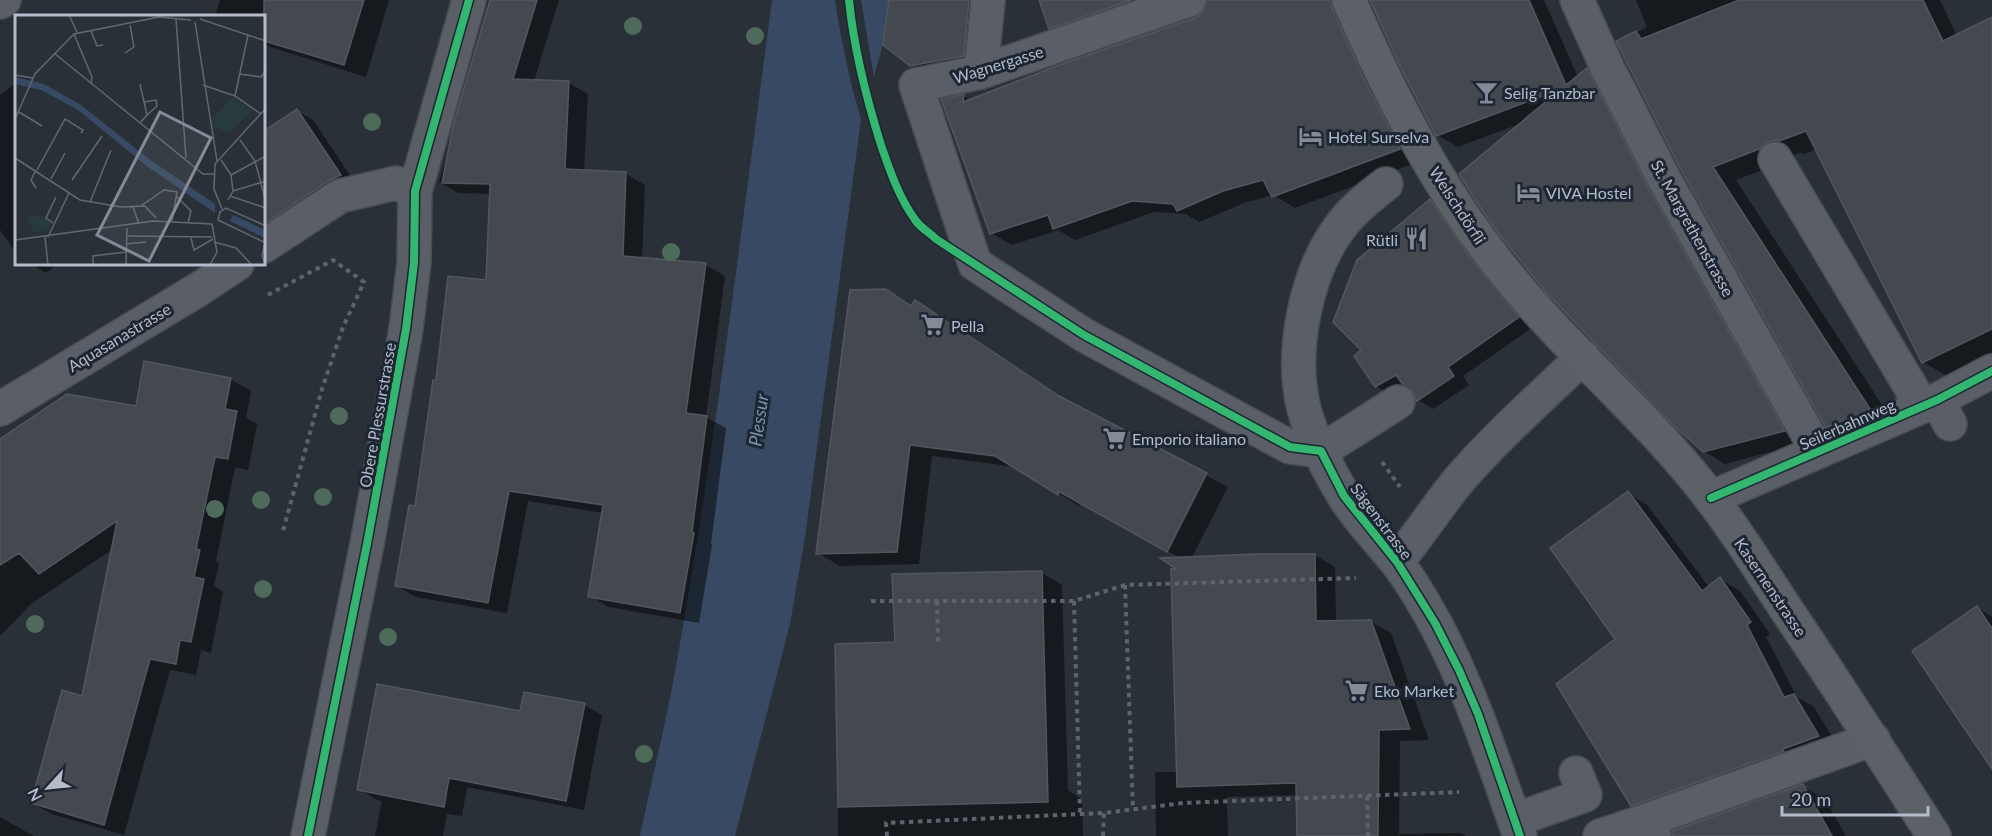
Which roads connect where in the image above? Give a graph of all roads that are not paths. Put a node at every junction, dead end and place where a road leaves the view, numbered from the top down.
1 (469, 0) edge
2 (988, 0) edge
3 (1189, 0) edge
4 (1349, 0) edge
5 (1577, 0) edge
6 (981, 72) junction
7 (1775, 159) dead end
8 (1386, 184) dead end
9 (415, 191) junction
10 (266, 245) edge
11 (234, 266) edge
12 (1582, 357) junction
13 (1992, 371) edge
14 (1398, 402) dead end
15 (0, 409) edge
16 (1936, 410) junction
17 (1321, 451) junction
18 (1818, 452) junction
19 (1711, 498) junction
20 (1397, 562) junction
21 (1873, 740) junction
22 (1576, 773) dead end
23 (1518, 828) edge
24 (1648, 829) edge
25 (308, 836) edge
26 (1600, 836) edge
27 (1934, 836) edge

1 - 9 street, Obere Plessurstrasse
2 - 6 street
3 - 6 street, Wagnergasse
4 - 12 main road, Welschdörfli
5 - 18 street, St. Margrethenstrasse
6 - 17 street, Wagnergasse
7 - 16 street
8 - 17 street, Sägenstrasse
9 - 10 street
9 - 25 street, Obere Plessurstrasse
11 - 15 street, Aquasanastrasse
12 - 19 main road, Kasernenstrasse
12 - 20 street
13 - 16 street, Seilerbahnweg
14 - 17 street
16 - 18 street, Seilerbahnweg
17 - 20 street, Sägenstrasse
18 - 19 street, Seilerbahnweg
19 - 21 main road, Kasernenstrasse
20 - 23 street, Sägenstrasse
21 - 24 street
21 - 27 main road, Kasernenstrasse
22 - 23 street
24 - 26 street

